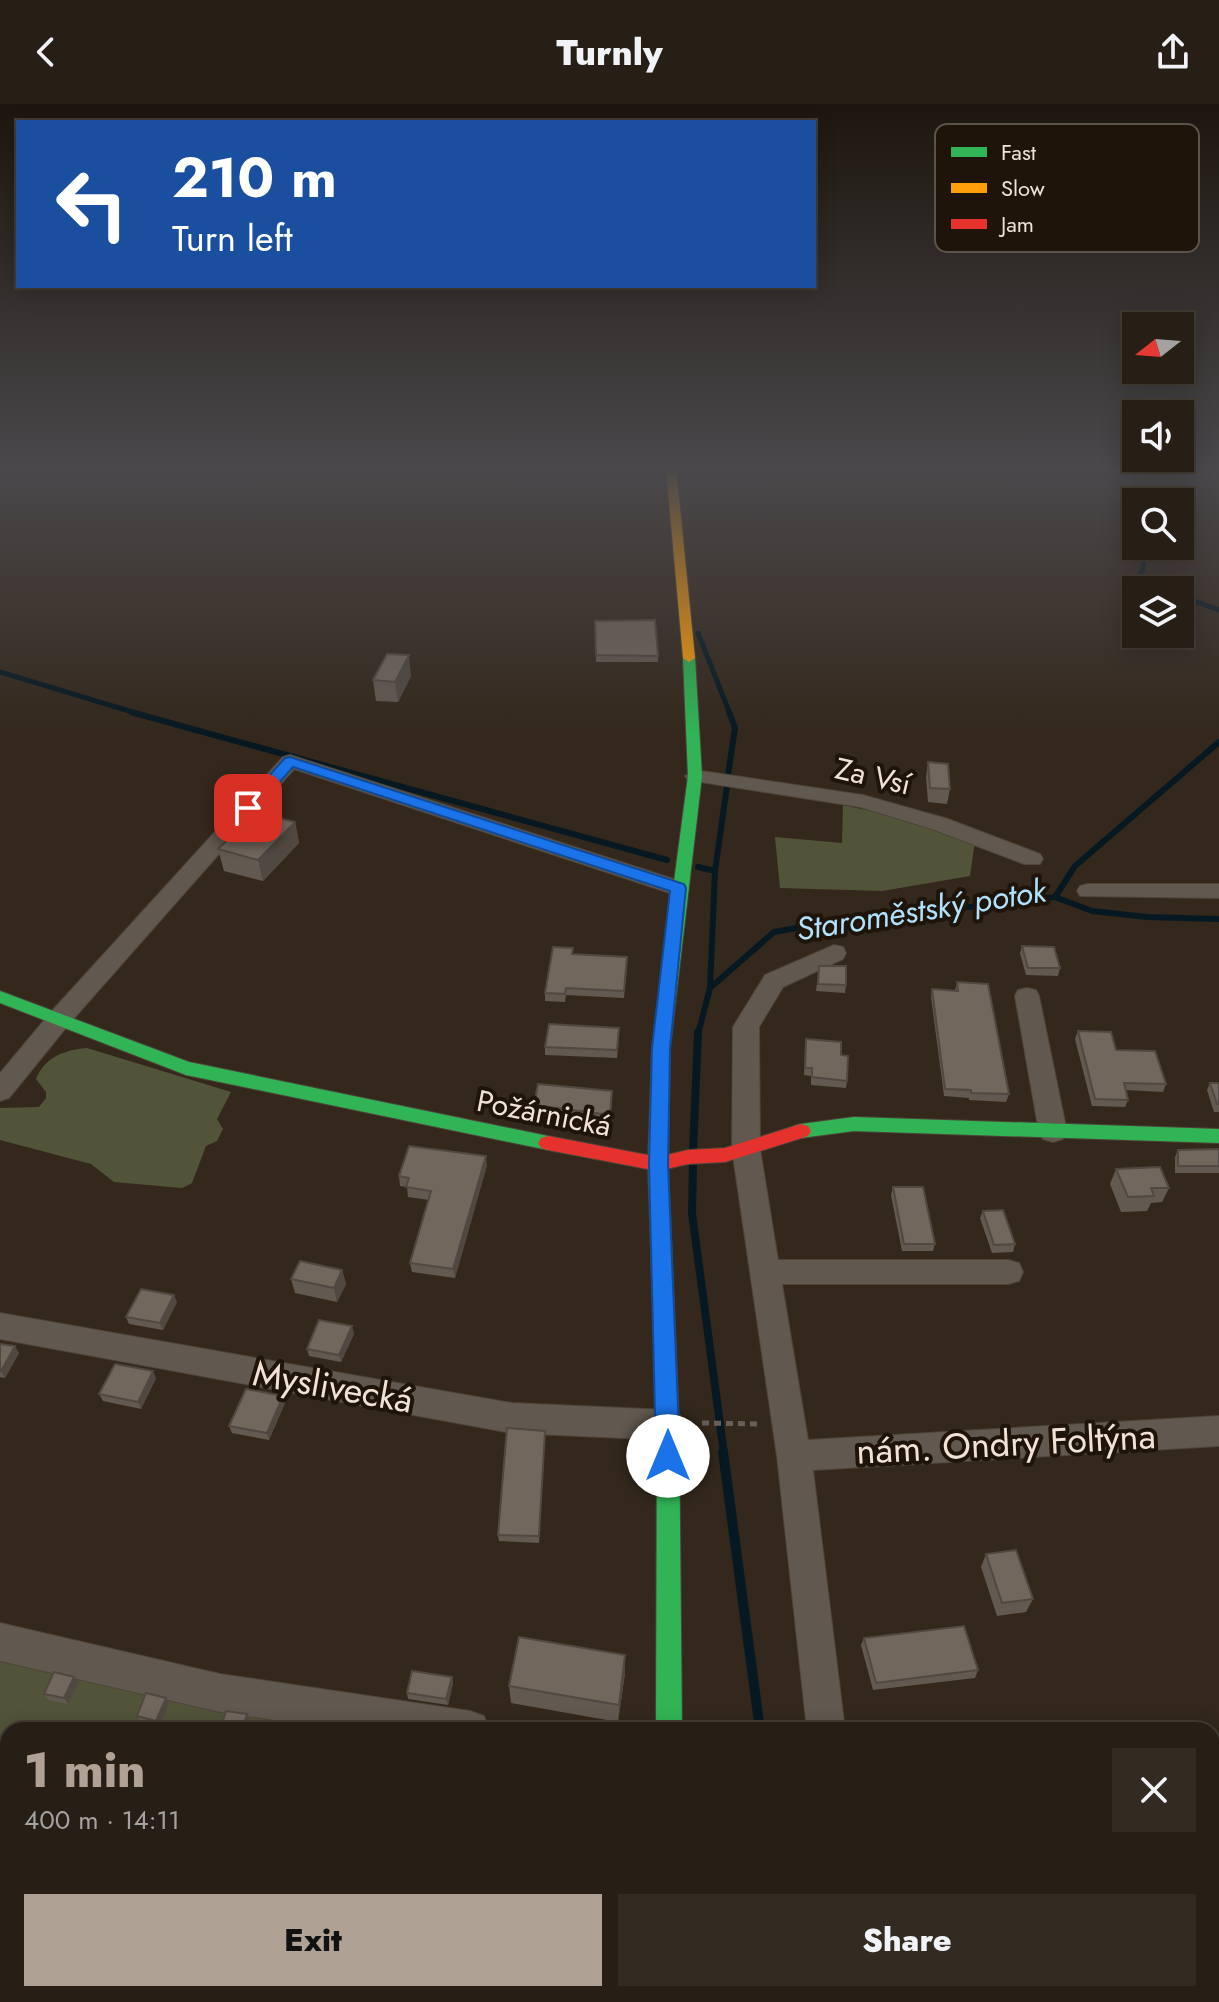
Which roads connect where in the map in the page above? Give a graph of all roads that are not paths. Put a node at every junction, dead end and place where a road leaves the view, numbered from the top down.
1 (680, 557) edge
2 (695, 776) junction
3 (1032, 859) dead end
4 (680, 880) junction
5 (1088, 891) dead end
6 (1219, 891) edge
7 (834, 953) dead end
8 (1027, 996) dead end
9 (0, 997) edge
10 (60, 1018) junction
11 (0, 1091) edge
12 (1053, 1132) junction
13 (1219, 1136) edge
14 (746, 1149) junction
15 (658, 1164) junction
16 (766, 1272) junction
17 (1008, 1272) dead end
18 (0, 1326) edge
19 (668, 1425) junction
20 (1219, 1431) edge
21 (791, 1440) junction
22 (0, 1642) edge
23 (416, 1722) edge
24 (669, 1722) edge
25 (825, 1722) edge

1 - 2 street
2 - 3 street, Za Vsí
2 - 4 street
4 - 10 street
4 - 15 street
5 - 6 street
7 - 14 street
8 - 12 street
9 - 10 street, Požárnická
10 - 11 street
10 - 15 street, Požárnická
12 - 13 street, Požárnická
12 - 14 street, Požárnická
14 - 15 street, Požárnická
14 - 16 street
15 - 19 street
16 - 17 street
16 - 21 street
18 - 19 street, Myslivecká
19 - 24 street
20 - 21 street, nám. Ondry Foltýna
21 - 25 street
22 - 23 street

